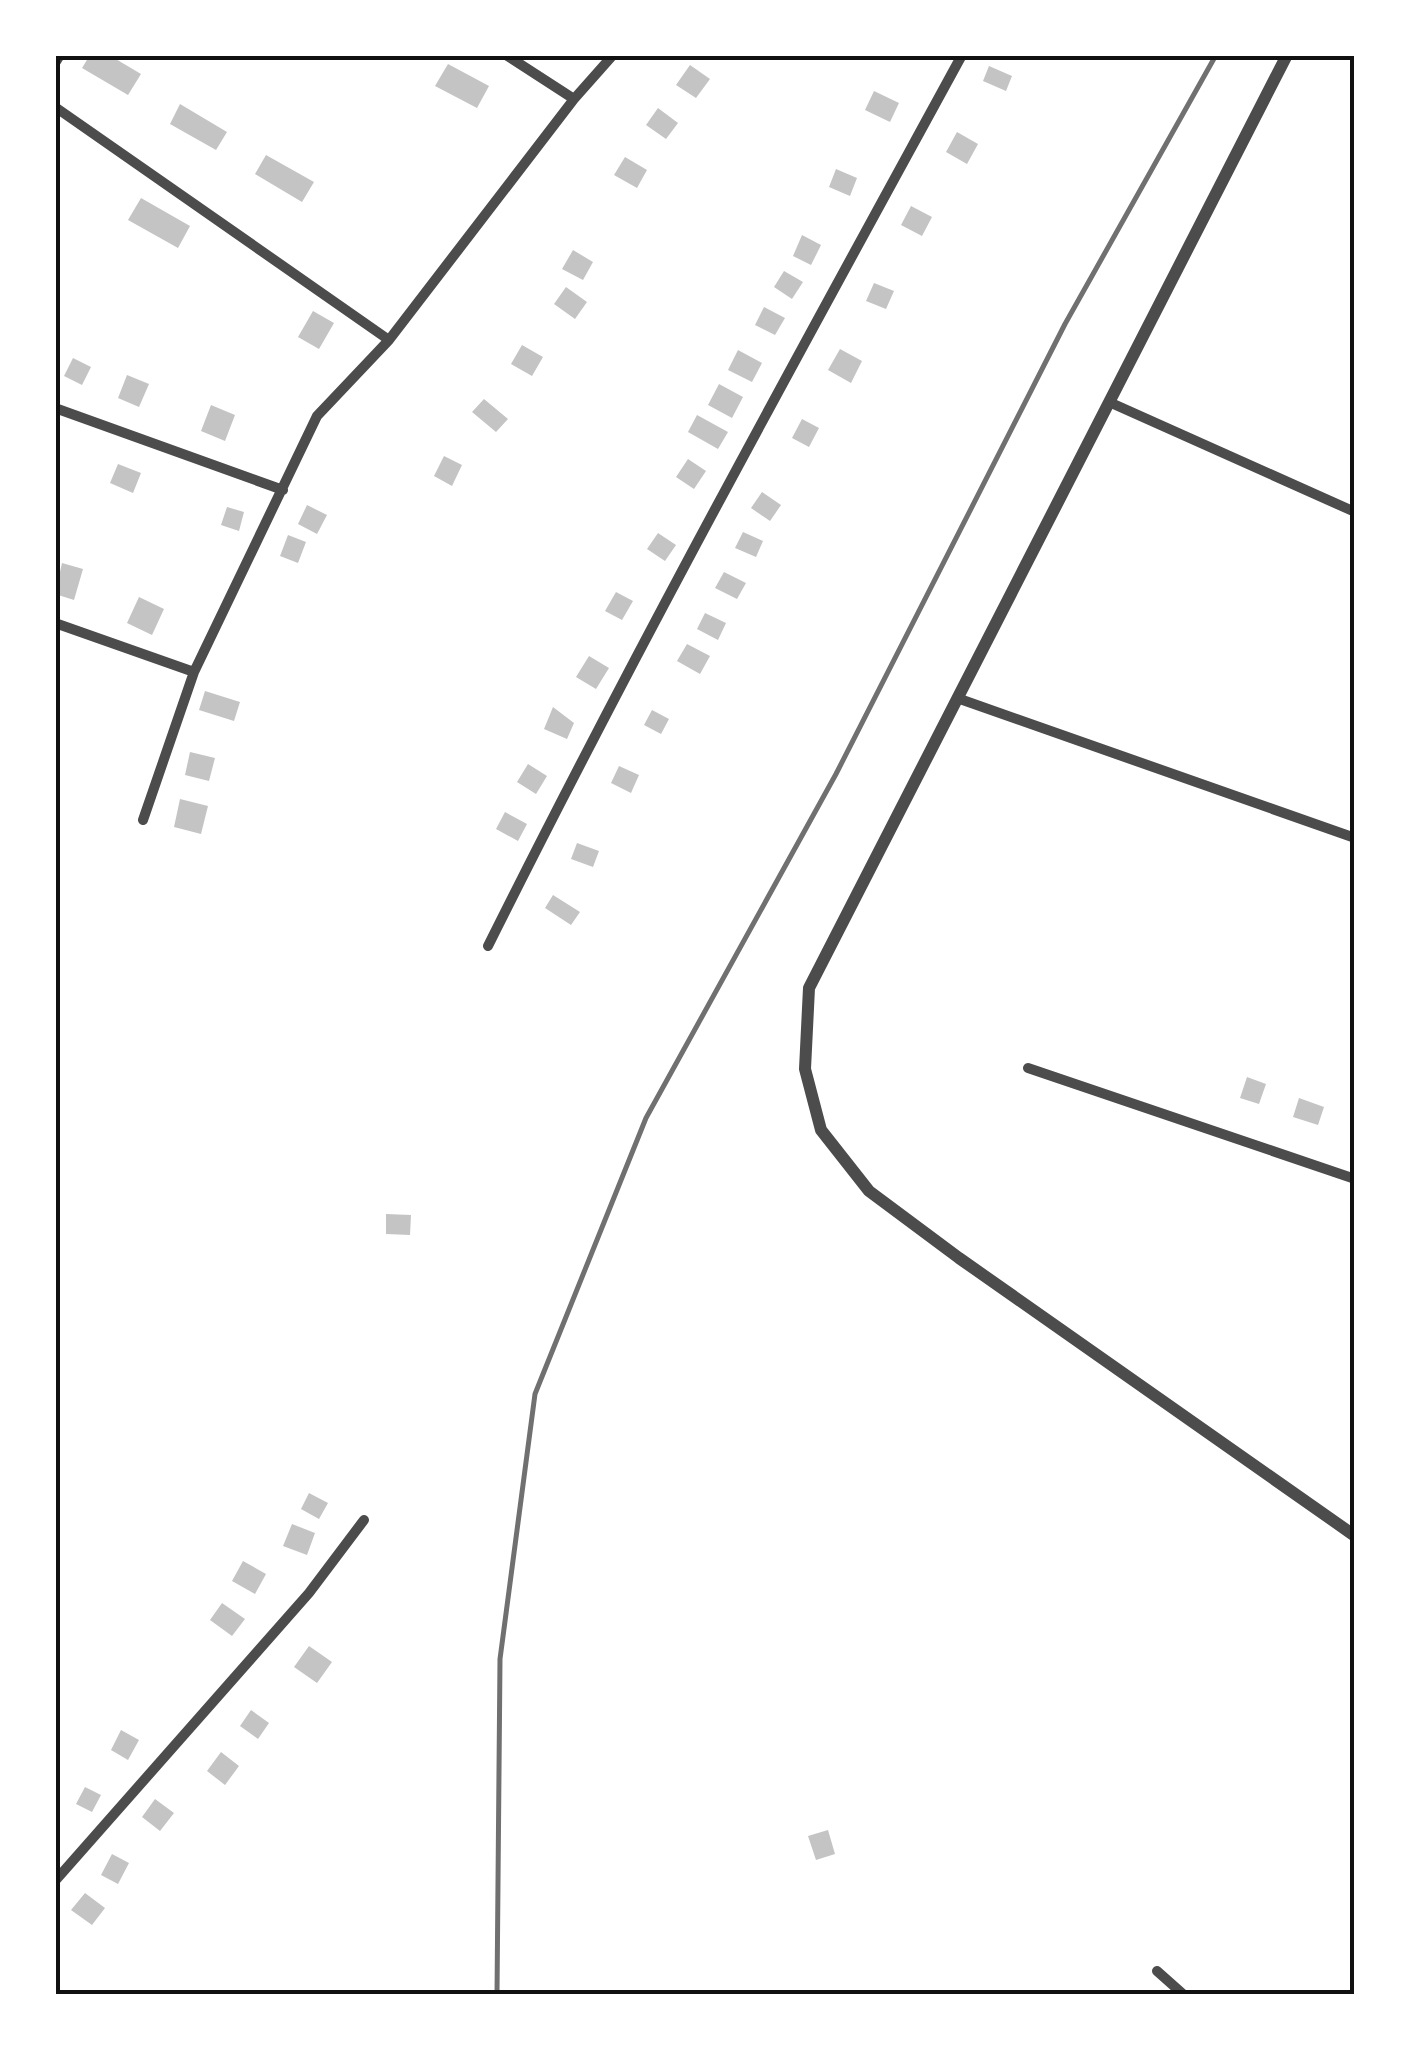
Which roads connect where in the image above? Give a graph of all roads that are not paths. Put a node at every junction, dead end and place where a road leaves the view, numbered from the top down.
1 (60, 55) edge
2 (506, 55) edge
3 (613, 55) edge
4 (962, 55) edge
5 (1287, 55) edge
6 (55, 63) edge
7 (574, 99) junction
8 (55, 107) edge
9 (389, 340) junction
10 (1109, 402) junction
11 (55, 408) edge
12 (283, 490) junction
13 (1355, 512) edge
14 (55, 623) edge
15 (194, 672) junction
16 (958, 698) junction
17 (142, 820) dead end
18 (1355, 838) edge
19 (488, 946) dead end
20 (1028, 1068) dead end
21 (1355, 1178) edge
22 (364, 1520) dead end
23 (1355, 1536) edge
24 (55, 1880) edge
25 (1157, 1971) dead end
26 (1184, 1995) edge

1 - 6 street
2 - 7 street
3 - 7 street
4 - 19 street
5 - 10 street
7 - 9 street
8 - 9 street
9 - 12 street
10 - 13 street
10 - 16 street
11 - 12 street
12 - 15 street
14 - 15 street
15 - 17 street
16 - 18 street
16 - 23 street
20 - 21 street
22 - 24 street
25 - 26 street

